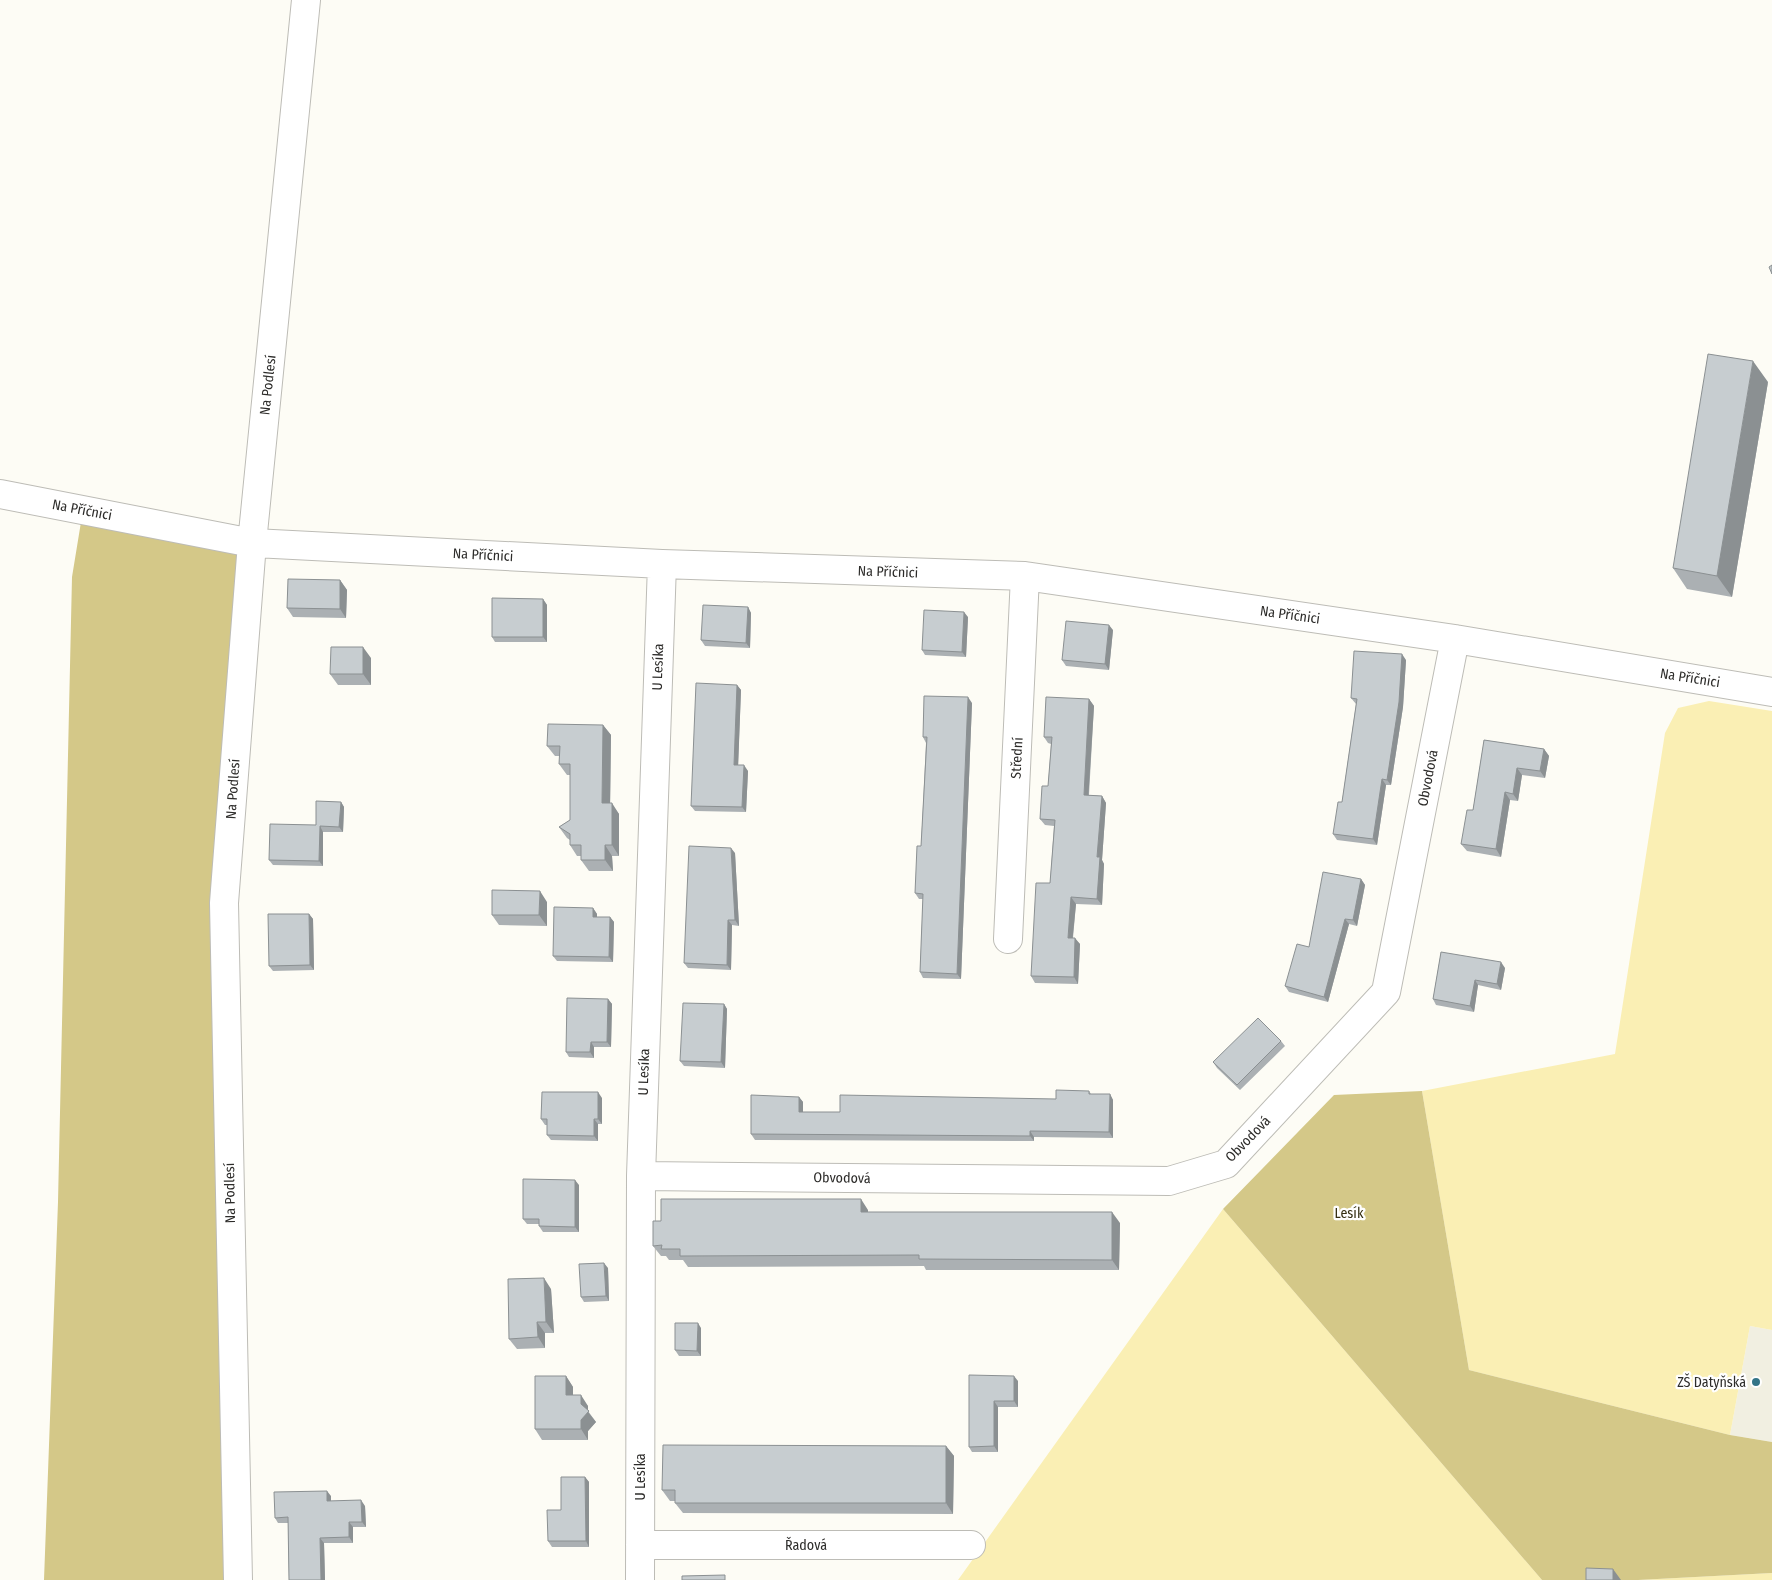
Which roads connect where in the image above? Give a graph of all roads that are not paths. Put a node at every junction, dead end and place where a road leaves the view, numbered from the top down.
1 (306, 0) edge
2 (0, 494) edge
3 (252, 543) junction
4 (662, 564) junction
5 (1025, 576) junction
6 (1455, 640) junction
7 (1772, 692) edge
8 (1008, 939) dead end
9 (641, 1176) junction
10 (640, 1544) junction
11 (971, 1545) dead end
12 (238, 1580) edge
13 (640, 1580) edge

1 - 3 street, Na Podlesí
2 - 3 street, Na Příčnici
3 - 4 street, Na Příčnici
3 - 12 street, Na Podlesí
4 - 5 street, Na Příčnici
4 - 9 street, U Lesíka
5 - 6 street, Na Příčnici
5 - 8 street, Střední
6 - 7 street, Na Příčnici
6 - 9 street, Obvodová
9 - 10 street, U Lesíka
10 - 11 street, Řadová
10 - 13 street, U Lesíka

